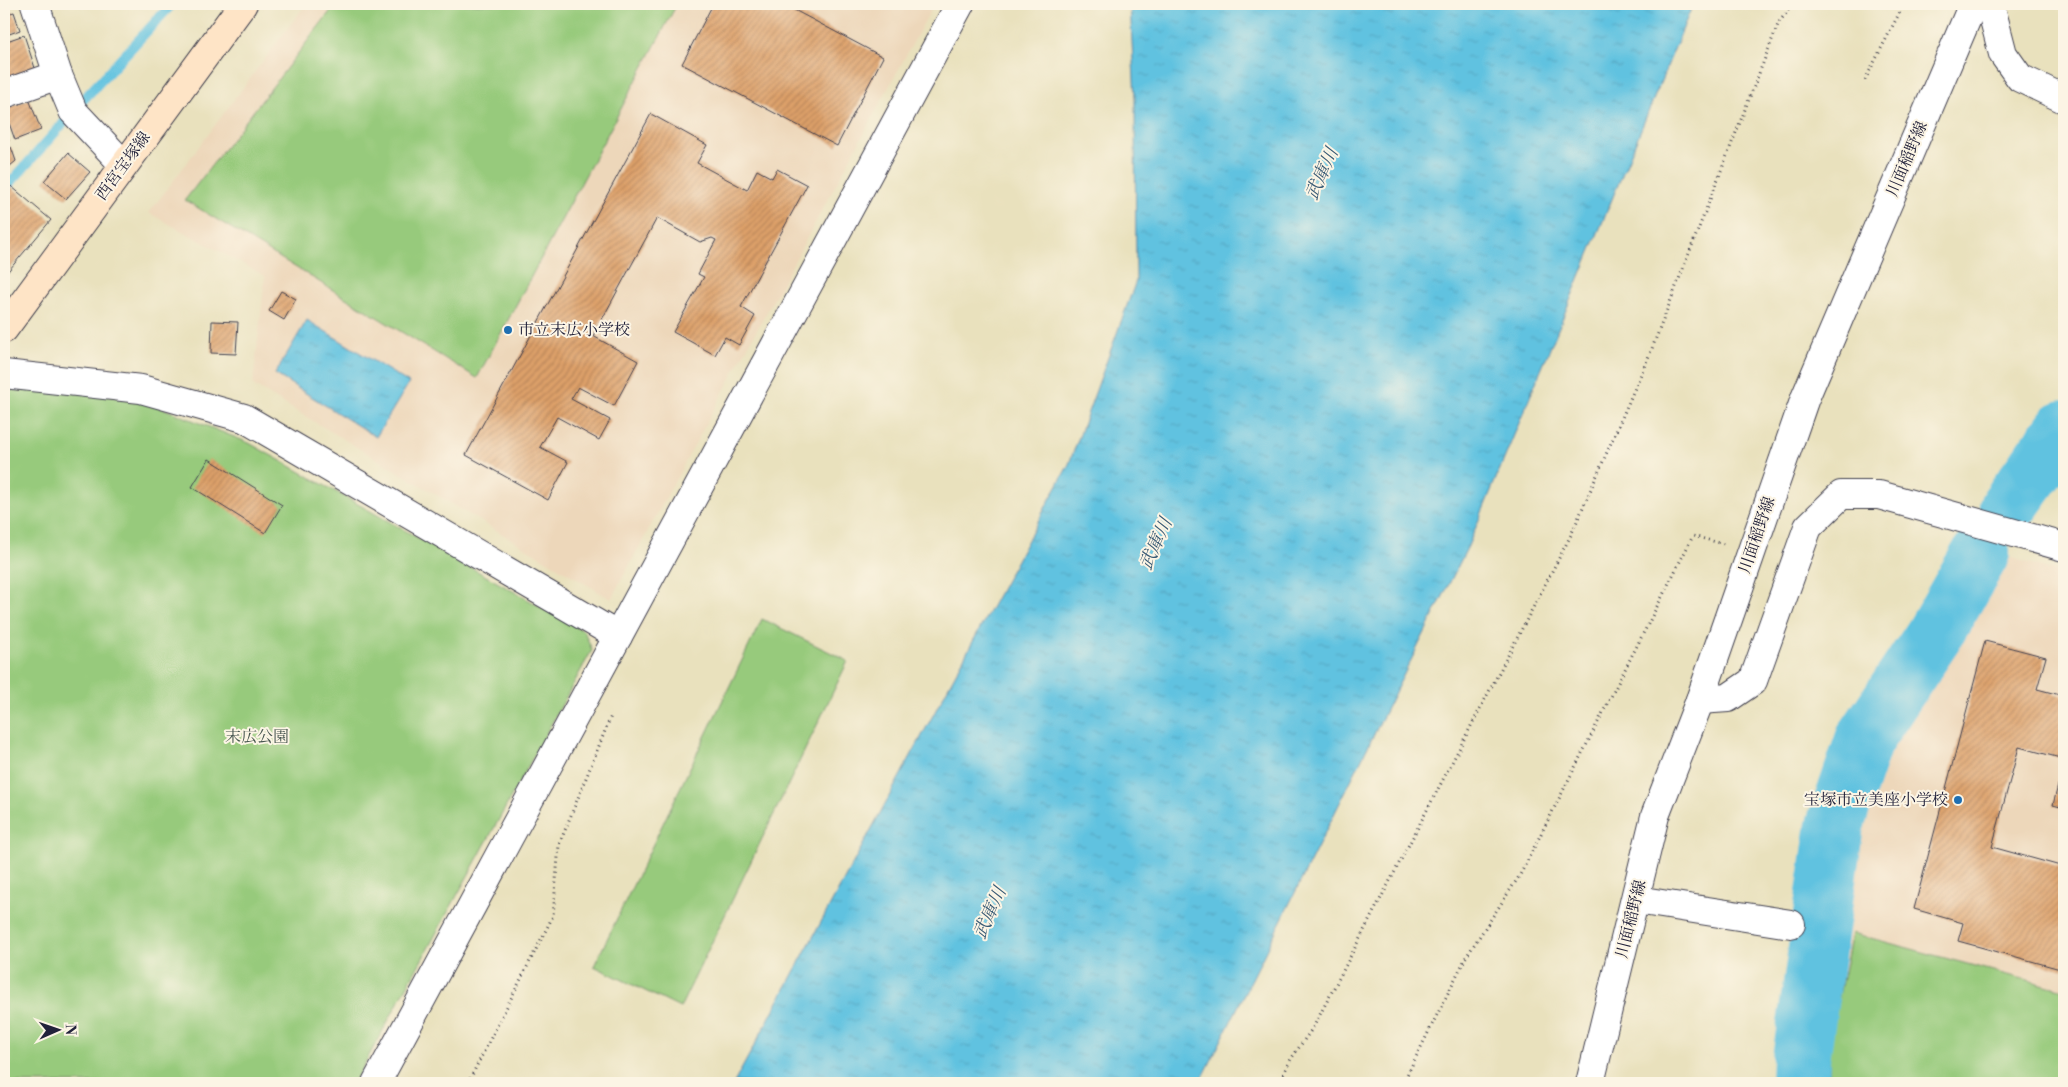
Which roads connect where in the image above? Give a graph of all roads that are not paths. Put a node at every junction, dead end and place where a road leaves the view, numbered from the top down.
1 (35, 4) edge
2 (243, 4) edge
3 (960, 4) edge
4 (1972, 4) edge
5 (1990, 4) edge
6 (58, 75) junction
7 (4, 94) edge
8 (2064, 99) edge
9 (123, 164) junction
10 (4, 329) edge
11 (4, 374) edge
12 (2064, 547) edge
13 (618, 636) junction
14 (1700, 700) junction
15 (1636, 900) junction
16 (1790, 924) dead end
17 (376, 1083) edge
18 (1590, 1083) edge

1 - 6 street
2 - 9 main road, 西宮宝塚線
3 - 13 street
4 - 14 street, 川面稲野線
5 - 8 street
6 - 7 street
6 - 9 street
9 - 10 main road, 西宮宝塚線
11 - 13 street
12 - 14 street
13 - 17 street
14 - 15 street, 川面稲野線
15 - 16 street
15 - 18 street, 川面稲野線

